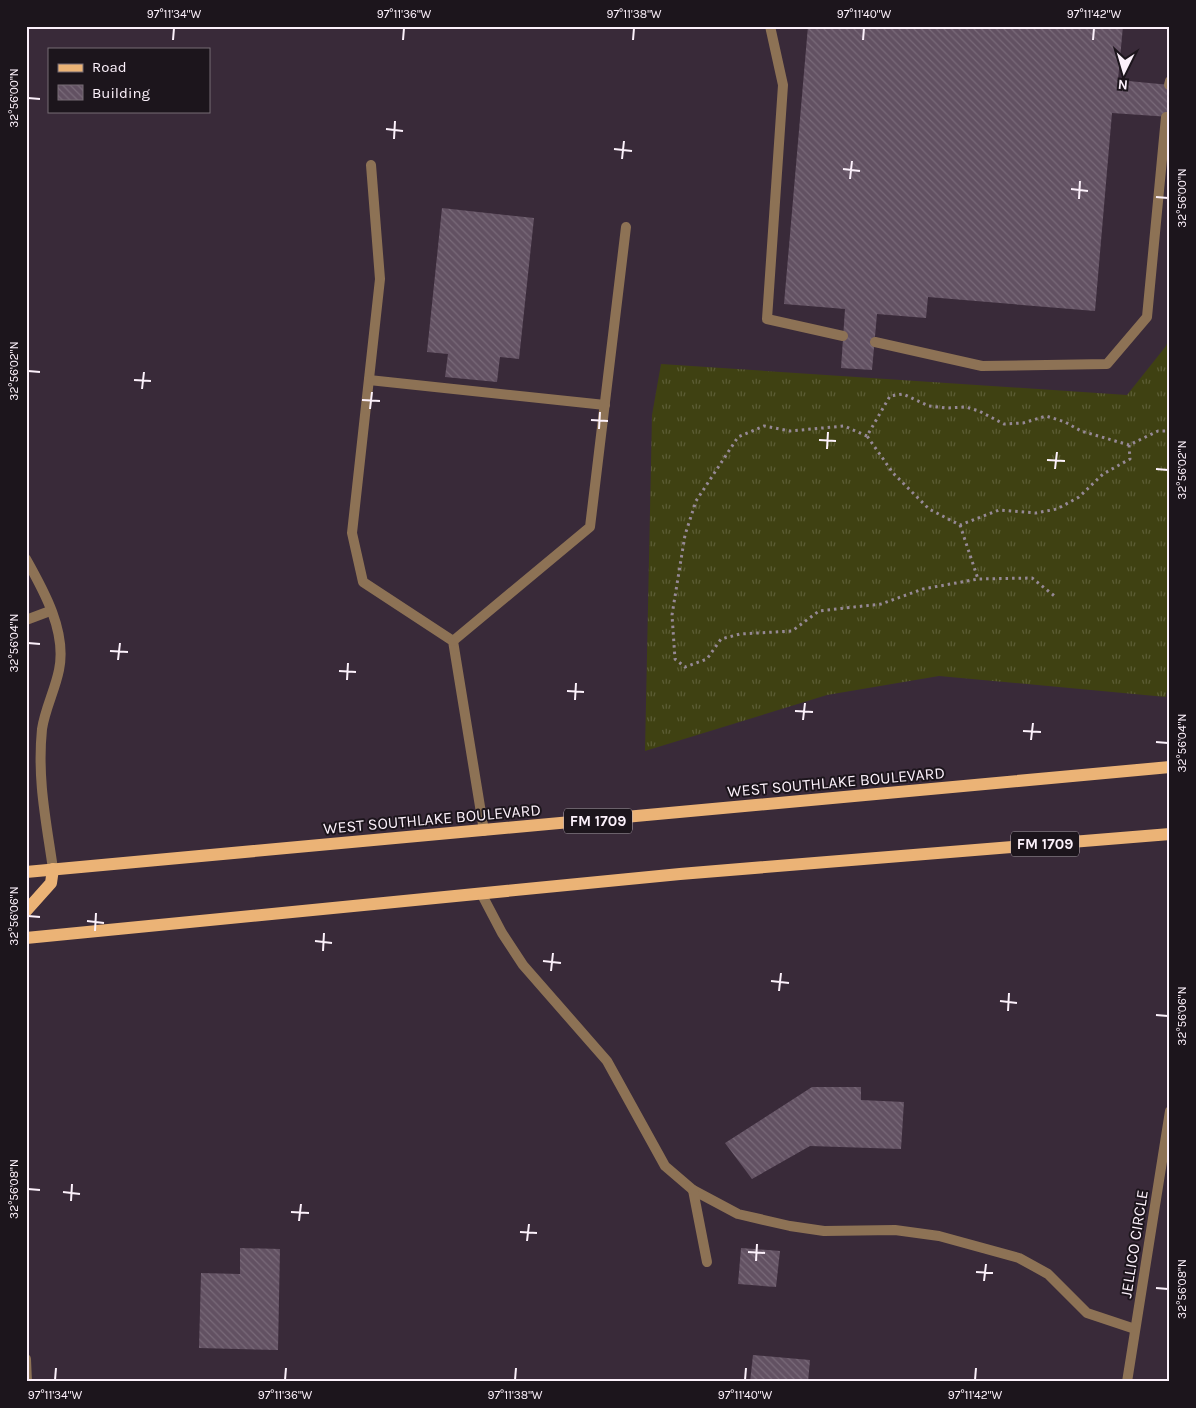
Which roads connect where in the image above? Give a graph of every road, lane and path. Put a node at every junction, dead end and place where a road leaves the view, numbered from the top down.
1 (770, 26) edge
2 (1166, 117) dead end
3 (371, 165) dead end
4 (626, 227) dead end
5 (843, 336) dead end
6 (875, 342) dead end
7 (369, 380) junction
8 (605, 405) junction
9 (1170, 431) edge
10 (867, 436) junction
11 (1129, 445) junction
12 (960, 525) junction
13 (26, 559) edge
14 (978, 579) junction
15 (1058, 598) dead end
16 (50, 611) junction
17 (26, 620) edge
18 (453, 641) junction
19 (1170, 767) edge
20 (484, 831) junction
21 (1170, 834) edge
22 (53, 869) junction
23 (26, 872) edge
24 (481, 894) junction
25 (26, 911) edge
26 (26, 938) edge
27 (1170, 1111) edge
28 (693, 1190) junction
29 (708, 1262) dead end
30 (1136, 1329) junction
31 (26, 1359) edge
32 (27, 1382) edge
33 (1127, 1382) edge

1 - 5 street
2 - 6 street
3 - 7 street
4 - 8 street
7 - 8 street
7 - 18 street
8 - 18 street
9 - 11 path
10 - 11 path
10 - 12 path
10 - 14 path
11 - 12 path
12 - 14 path
13 - 16 street
14 - 15 path
16 - 17 street
16 - 22 street
18 - 20 street
19 - 20 main road, WEST SOUTHLAKE BOULEVARD / FM 1709
20 - 22 main road, WEST SOUTHLAKE BOULEVARD / FM 1709
21 - 24 main road, FM 1709
22 - 23 main road, WEST SOUTHLAKE BOULEVARD / FM 1709
22 - 25 main road
24 - 26 main road, FM 1709
24 - 28 street
27 - 30 street, JELLICO CIRCLE
28 - 29 street
28 - 30 street
30 - 33 street, JELLICO CIRCLE
31 - 32 street

